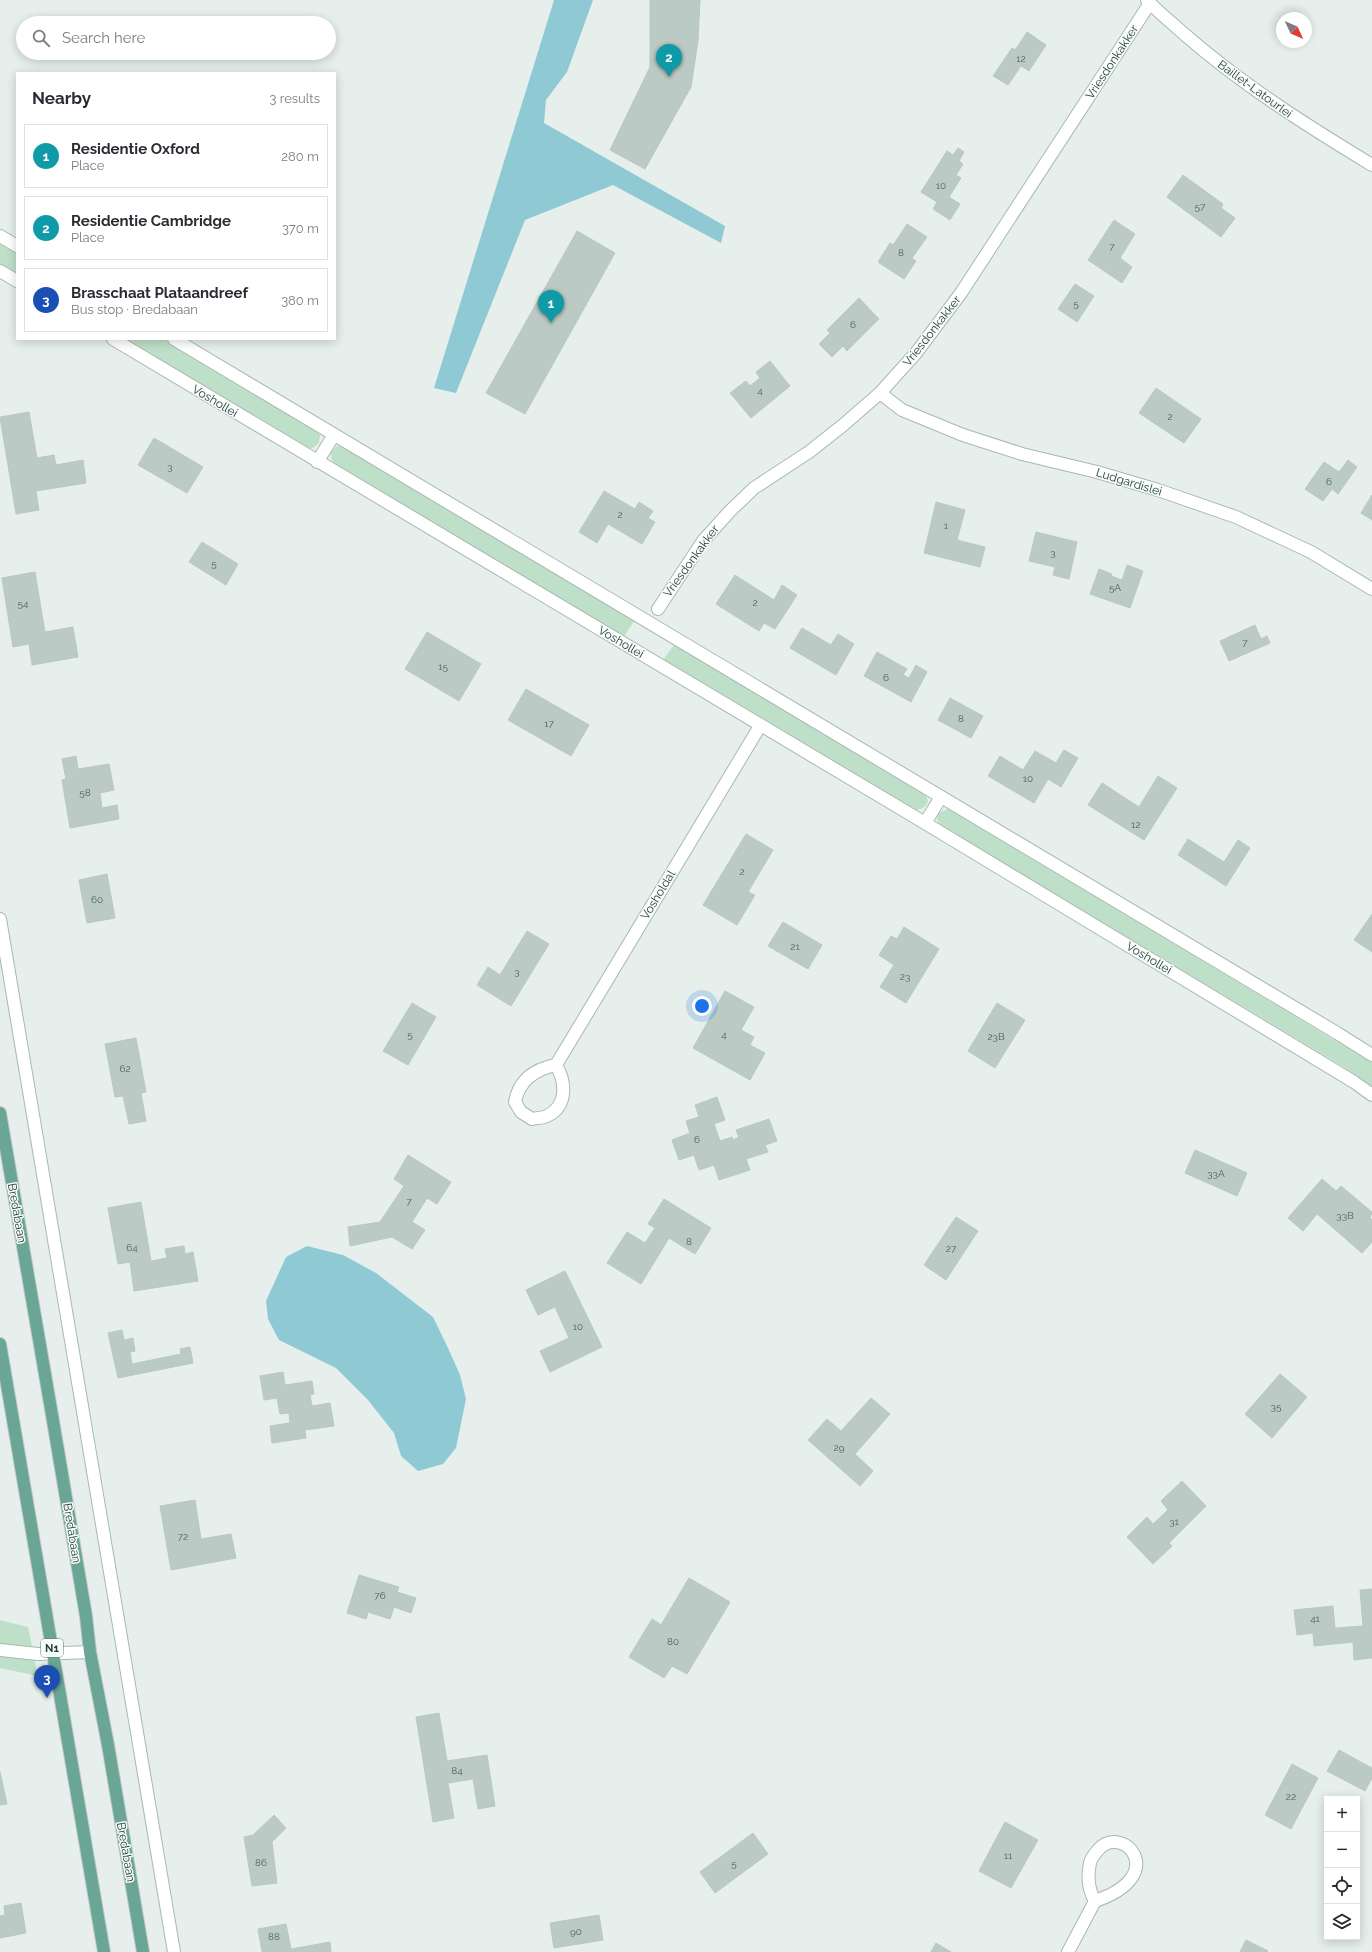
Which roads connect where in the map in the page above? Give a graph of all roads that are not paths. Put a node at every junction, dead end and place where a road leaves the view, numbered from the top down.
1 (1148, 1) edge
2 (1372, 165) edge
3 (0, 236) edge
4 (16, 245) edge
5 (0, 271) edge
6 (16, 280) edge
7 (115, 340) edge
8 (176, 340) edge
9 (880, 393) junction
10 (334, 435) junction
11 (318, 462) junction
12 (1372, 589) edge
13 (658, 609) dead end
14 (760, 726) junction
15 (941, 797) junction
16 (925, 823) junction
17 (0, 919) edge
18 (1372, 1055) edge
19 (556, 1065) junction
20 (1372, 1095) edge
21 (0, 1113) edge
22 (0, 1344) edge
23 (0, 1650) edge
24 (90, 1652) junction
25 (54, 1654) junction
26 (1095, 1901) junction
27 (104, 1952) edge
28 (143, 1952) edge
29 (174, 1952) edge
30 (1068, 1952) edge

1 - 2 street, Baillet-Latourlei
1 - 9 street, Vriesdonkakker
3 - 4 street
5 - 6 street
7 - 11 street, Voshollei
8 - 10 street
9 - 12 street, Ludgardislei
9 - 13 street, Vriesdonkakker
10 - 11 street
10 - 15 street
11 - 14 street, Voshollei
14 - 16 street, Voshollei
14 - 19 street, Vosholdal
15 - 16 street
15 - 18 street
16 - 20 street, Voshollei
17 - 29 street
19 - 19 street
21 - 24 main road, Bredabaan
22 - 25 main road, N1
23 - 25 street
24 - 25 street
24 - 28 main road, Bredabaan
25 - 27 main road, N1
26 - 26 street
26 - 30 street

